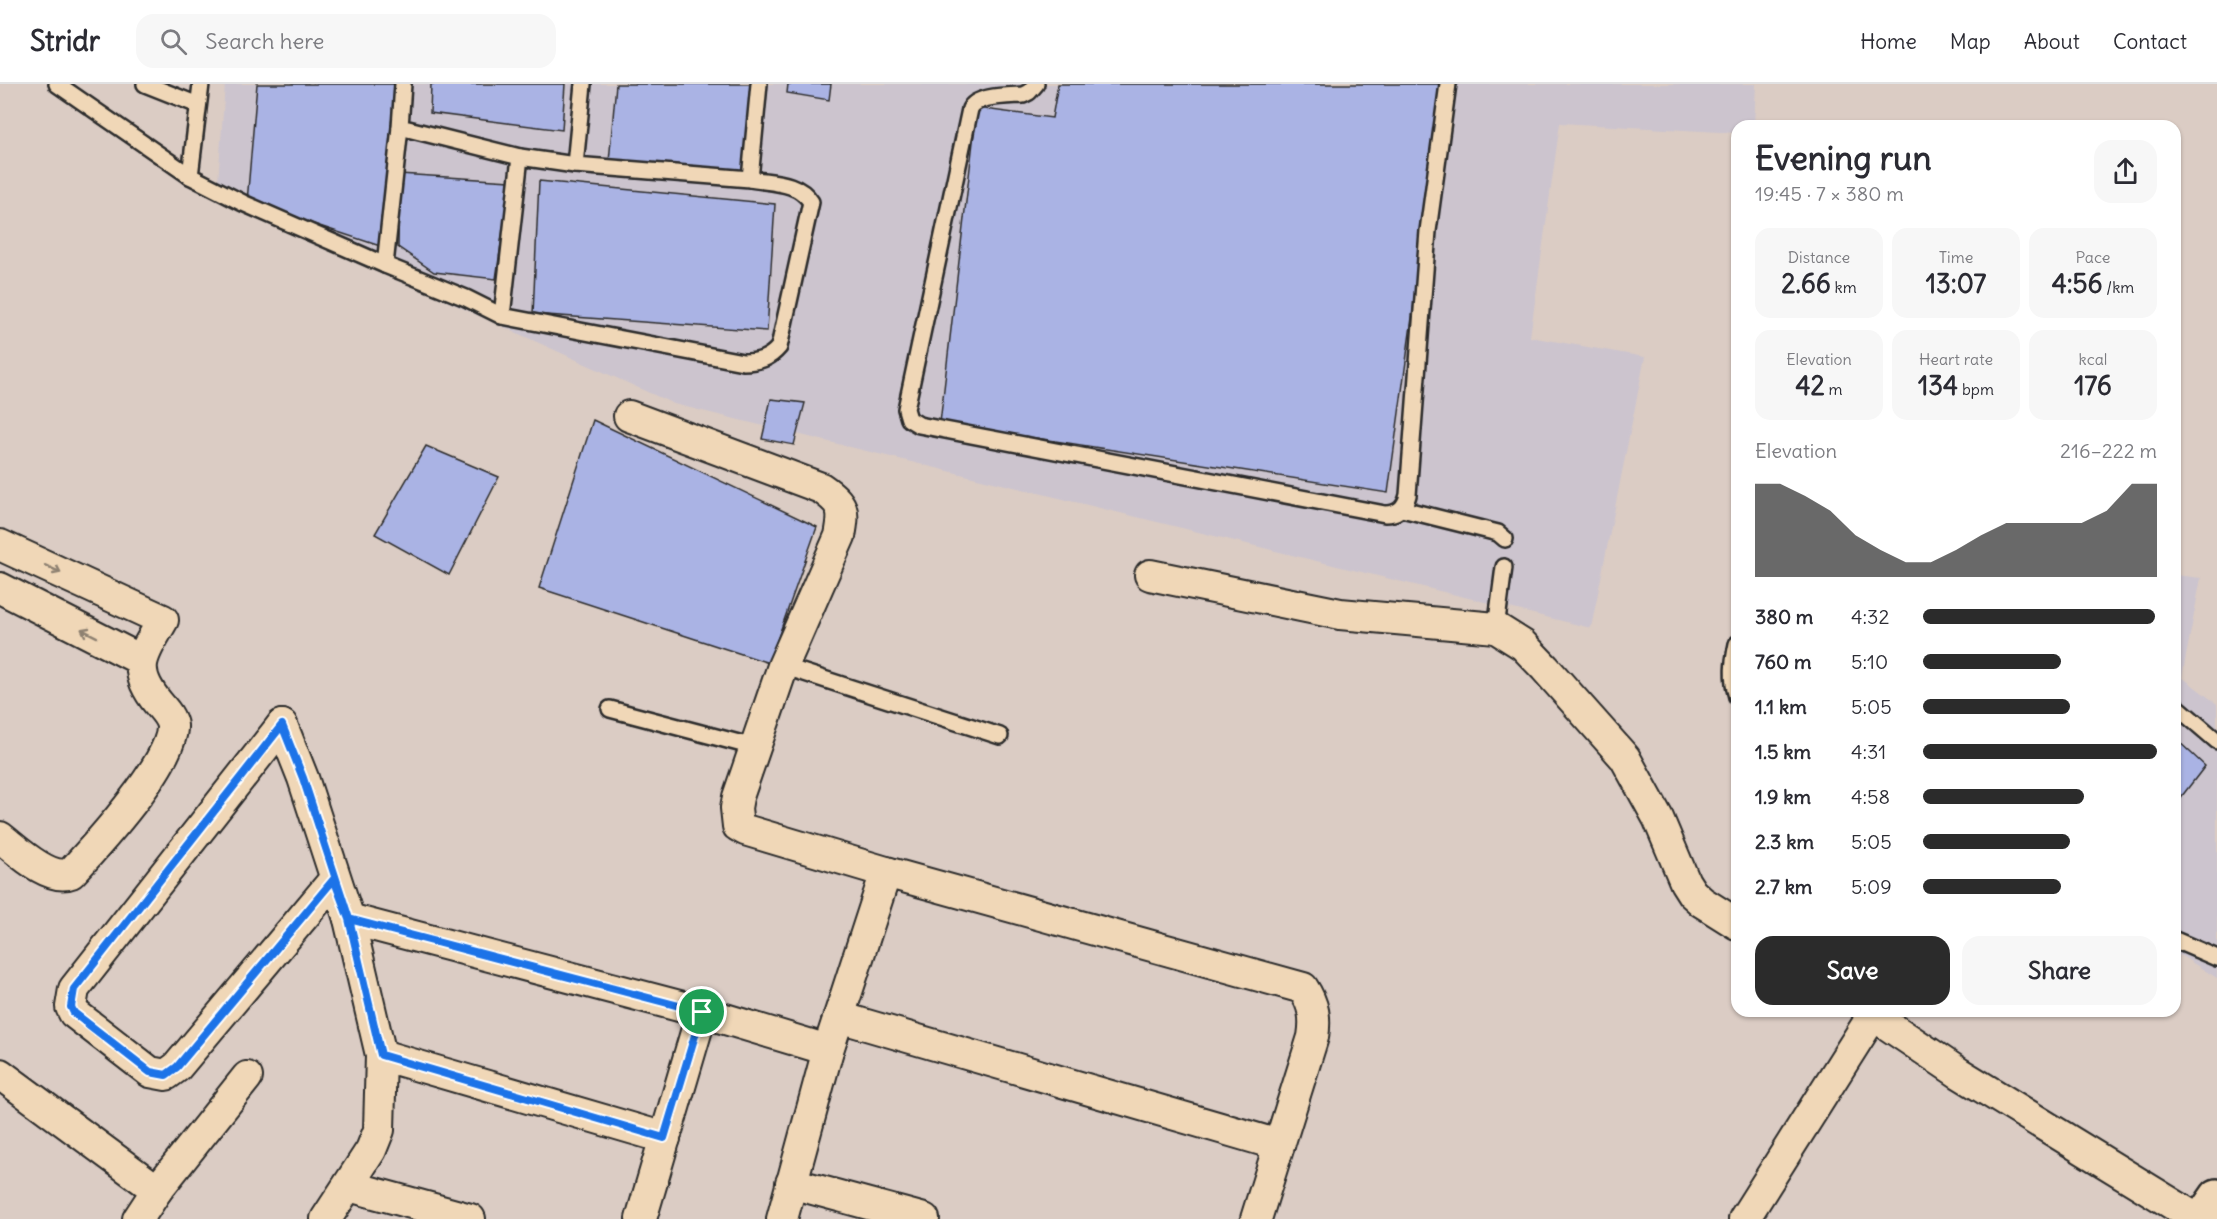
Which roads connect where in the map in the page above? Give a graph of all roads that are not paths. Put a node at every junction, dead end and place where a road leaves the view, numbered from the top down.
1 (57, 84) edge
2 (145, 84) edge
3 (201, 84) edge
4 (403, 84) edge
5 (583, 84) edge
6 (759, 84) edge
7 (1036, 84) edge
8 (1448, 84) edge
9 (198, 105) junction
10 (400, 127) junction
11 (520, 157) junction
12 (575, 165) junction
13 (190, 176) junction
14 (750, 180) junction
15 (385, 265) junction
16 (502, 316) junction
17 (629, 416) dead end
18 (1402, 509) junction
19 (1505, 539) dead end
20 (0, 545) edge
21 (1504, 567) dead end
22 (1150, 575) dead end
23 (0, 588) edge
24 (1496, 628) junction
25 (141, 660) junction
26 (783, 666) junction
27 (609, 709) dead end
28 (2181, 710) edge
29 (1000, 736) dead end
30 (2217, 741) edge
31 (754, 747) junction
32 (0, 837) edge
33 (886, 872) junction
34 (334, 879) junction
35 (349, 919) junction
36 (1731, 920) edge
37 (2181, 943) edge
38 (2217, 958) edge
39 (702, 1012) junction
40 (839, 1017) junction
41 (1868, 1017) edge
42 (1876, 1017) edge
43 (828, 1050) junction
44 (381, 1055) junction
45 (0, 1074) edge
46 (247, 1077) dead end
47 (664, 1138) junction
48 (1279, 1145) junction
49 (791, 1183) junction
50 (349, 1186) junction
51 (157, 1190) junction
52 (2217, 1196) edge
53 (138, 1219) edge
54 (326, 1219) edge
55 (470, 1219) edge
56 (641, 1219) edge
57 (782, 1219) edge
58 (924, 1219) edge
59 (1256, 1219) edge
60 (1744, 1219) edge
61 (2199, 1219) edge

1 - 13 lane
2 - 9 lane
3 - 9 lane
4 - 10 lane
5 - 12 lane
6 - 14 lane
7 - 18 lane
8 - 18 lane
9 - 13 lane
10 - 11 lane
10 - 15 lane
11 - 12 lane
11 - 16 lane
12 - 14 lane
13 - 15 lane
14 - 16 lane
15 - 16 lane
17 - 26 street
18 - 19 lane
20 -> 25 street
21 - 24 lane
22 - 24 street
25 -> 23 street
24 - 36 street
25 - 32 street
26 - 29 lane
26 - 31 street
27 - 31 lane
28 - 30 lane
31 - 33 street
33 - 40 street
33 - 48 street
34 - 34 street
34 - 35 street
35 - 39 street
35 - 44 street
37 - 38 lane
39 - 43 street
39 - 47 street
40 - 43 street
40 - 48 street
41 - 60 street
42 - 61 street
43 - 49 street
44 - 47 street
44 - 50 street
45 - 51 street
46 - 51 street
47 - 56 street
48 - 59 street
49 - 57 street
49 - 58 street
50 - 54 street
50 - 55 street
51 - 53 street
52 - 61 main road

